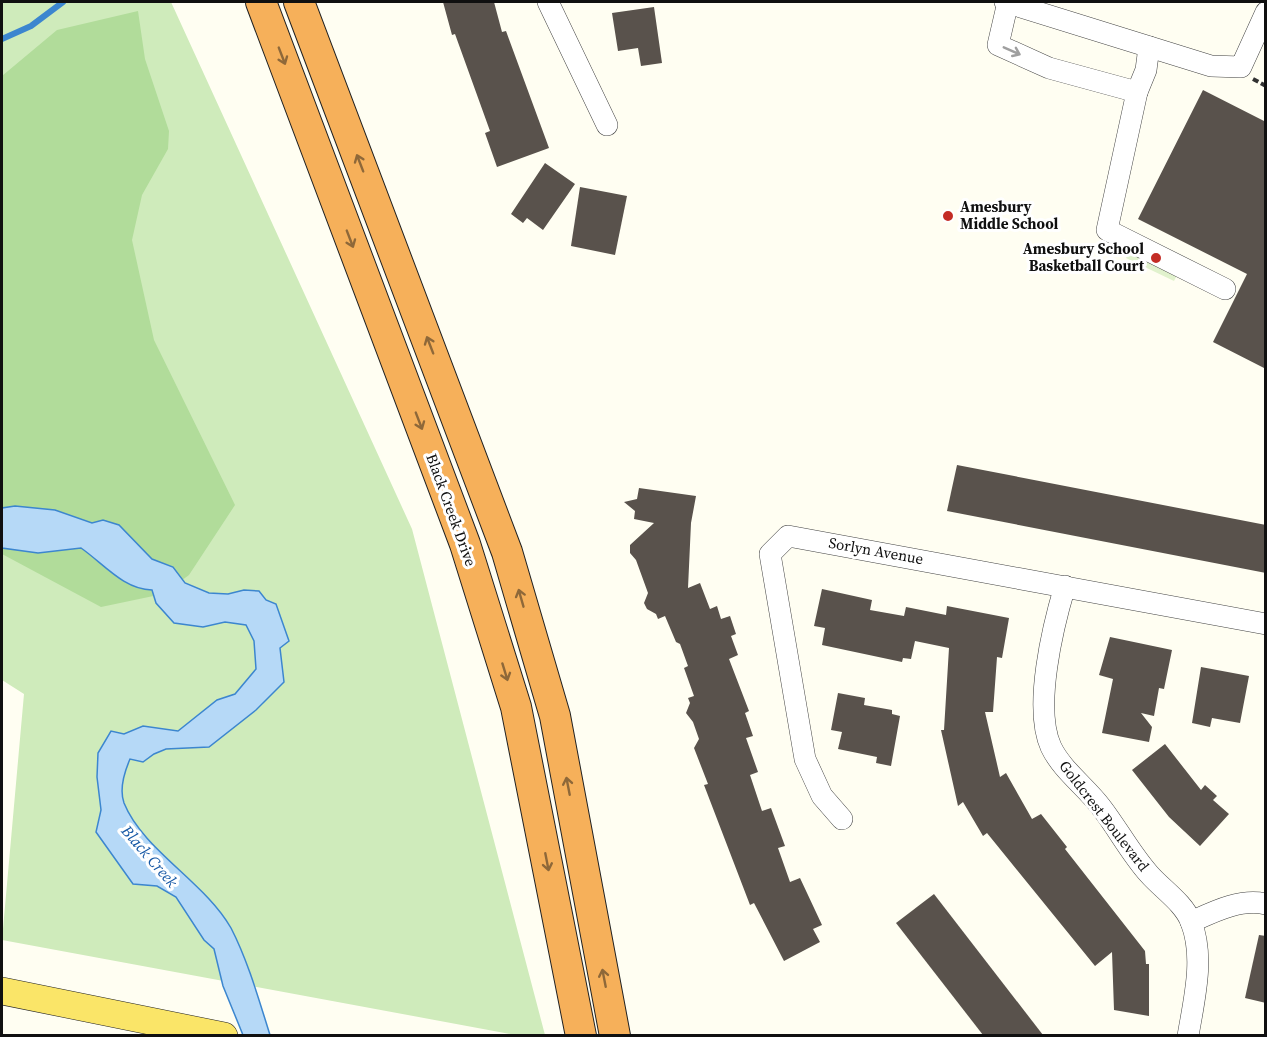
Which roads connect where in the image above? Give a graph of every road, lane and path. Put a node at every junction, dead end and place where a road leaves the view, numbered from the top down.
1 (261, 2) edge
2 (299, 2) edge
3 (548, 2) edge
4 (1007, 2) edge
5 (1266, 12) edge
6 (1149, 47) junction
7 (1137, 92) junction
8 (607, 125) dead end
9 (1225, 289) dead end
10 (1065, 586) junction
11 (1266, 624) edge
12 (842, 819) dead end
13 (1266, 904) edge
14 (1191, 922) junction
15 (2, 991) edge
16 (224, 1035) edge
17 (581, 1035) edge
18 (615, 1035) edge
19 (1188, 1035) edge

1 -> 17 highway, Black Creek Drive
18 -> 2 highway
3 - 8 street
4 - 6 street
4 -> 7 street
5 - 6 street
6 - 7 street
7 - 9 street
10 - 11 street, Sorlyn Avenue
10 - 12 street, Sorlyn Avenue
10 - 14 street, Goldcrest Boulevard
13 - 14 street
14 - 19 street, Goldcrest Boulevard
15 - 16 main road

